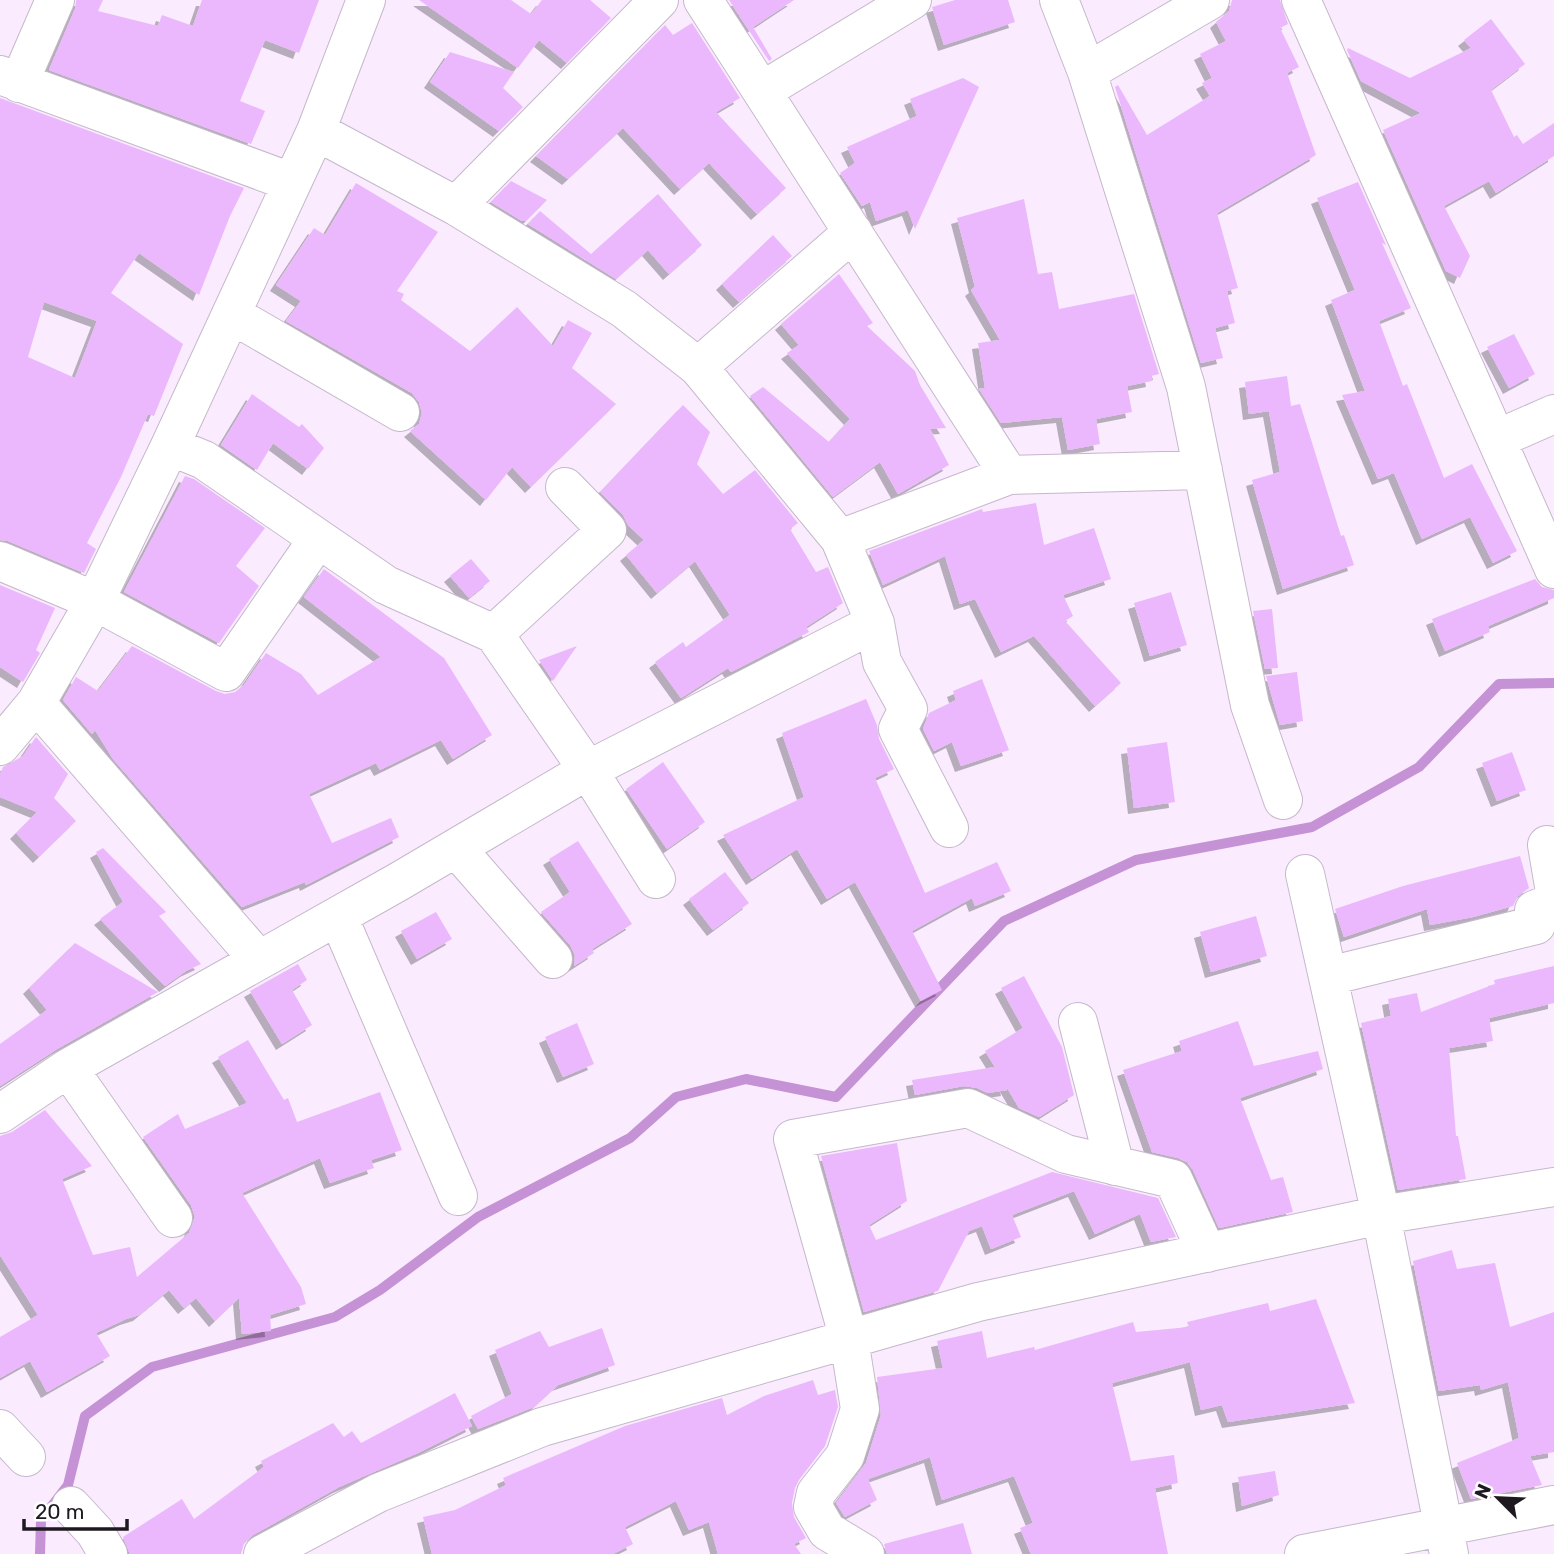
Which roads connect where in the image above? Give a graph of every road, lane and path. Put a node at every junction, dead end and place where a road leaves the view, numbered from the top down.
1 (55, 0) edge
2 (366, 0) edge
3 (659, 0) edge
4 (703, 0) edge
5 (912, 0) edge
6 (1059, 0) edge
7 (1210, 0) edge
8 (1301, 0) edge
9 (1087, 72) junction
10 (10, 79) edge
11 (762, 91) junction
12 (316, 131) junction
13 (291, 182) junction
14 (456, 206) junction
15 (853, 232) junction
16 (231, 314) junction
17 (698, 367) junction
18 (400, 412) dead end
19 (1554, 414) edge
20 (1497, 439) junction
21 (170, 446) junction
22 (1203, 470) junction
23 (1009, 475) junction
24 (565, 487) dead end
25 (318, 539) junction
26 (839, 539) junction
27 (0, 561) edge
28 (1554, 569) edge
29 (95, 601) junction
30 (875, 623) junction
31 (494, 634) junction
32 (36, 703) junction
33 (0, 746) edge
34 (588, 770) junction
35 (1283, 800) dead end
36 (949, 828) dead end
37 (1547, 845) dead end
38 (456, 848) junction
39 (1306, 874) dead end
40 (656, 879) dead end
41 (1554, 886) edge
42 (1554, 902) edge
43 (338, 916) junction
44 (258, 959) junction
45 (553, 959) dead end
46 (1328, 976) junction
47 (1078, 1022) dead end
48 (68, 1068) junction
49 (0, 1114) edge
50 (1115, 1166) junction
51 (1554, 1187) edge
52 (458, 1196) dead end
53 (1381, 1215) junction
54 (173, 1218) dead end
55 (1207, 1253) junction
56 (849, 1339) junction
57 (0, 1429) edge
58 (26, 1457) dead end
59 (1554, 1505) edge
60 (71, 1506) dead end
61 (1446, 1541) edge
62 (108, 1554) edge
63 (262, 1554) edge
64 (865, 1554) edge
65 (1304, 1554) edge

1 - 10 street
2 - 12 street
3 - 14 street
4 - 11 street
5 - 11 street
6 - 9 street
7 - 9 street
8 - 20 street
9 - 22 street
10 - 13 street
11 - 15 street
12 - 13 street
12 - 14 street
13 - 16 street
14 - 17 street
15 - 17 street
15 - 23 street
16 - 18 street
16 - 21 street
17 - 26 street
19 - 20 street
20 - 28 street
21 - 25 street
21 - 29 street
22 - 23 street
22 - 35 street
23 - 26 street
24 - 31 street
25 - 29 street
25 - 31 street
26 - 30 street
27 - 29 street
29 - 32 street
30 - 34 street
30 - 36 street
31 - 34 street
32 - 33 street
32 - 44 street
34 - 38 street
34 - 40 street
37 - 41 street
38 - 43 street
38 - 45 street
39 - 46 street
42 - 46 street
43 - 44 street
43 - 52 street
44 - 48 street
46 - 53 street
47 - 50 street
48 - 49 street
48 - 54 street
50 - 55 street
50 - 56 street
51 - 53 street
53 - 55 street
53 - 61 street
55 - 56 street
56 - 63 street
56 - 64 street
57 - 58 street
59 - 61 street
60 - 62 street
61 - 65 street

